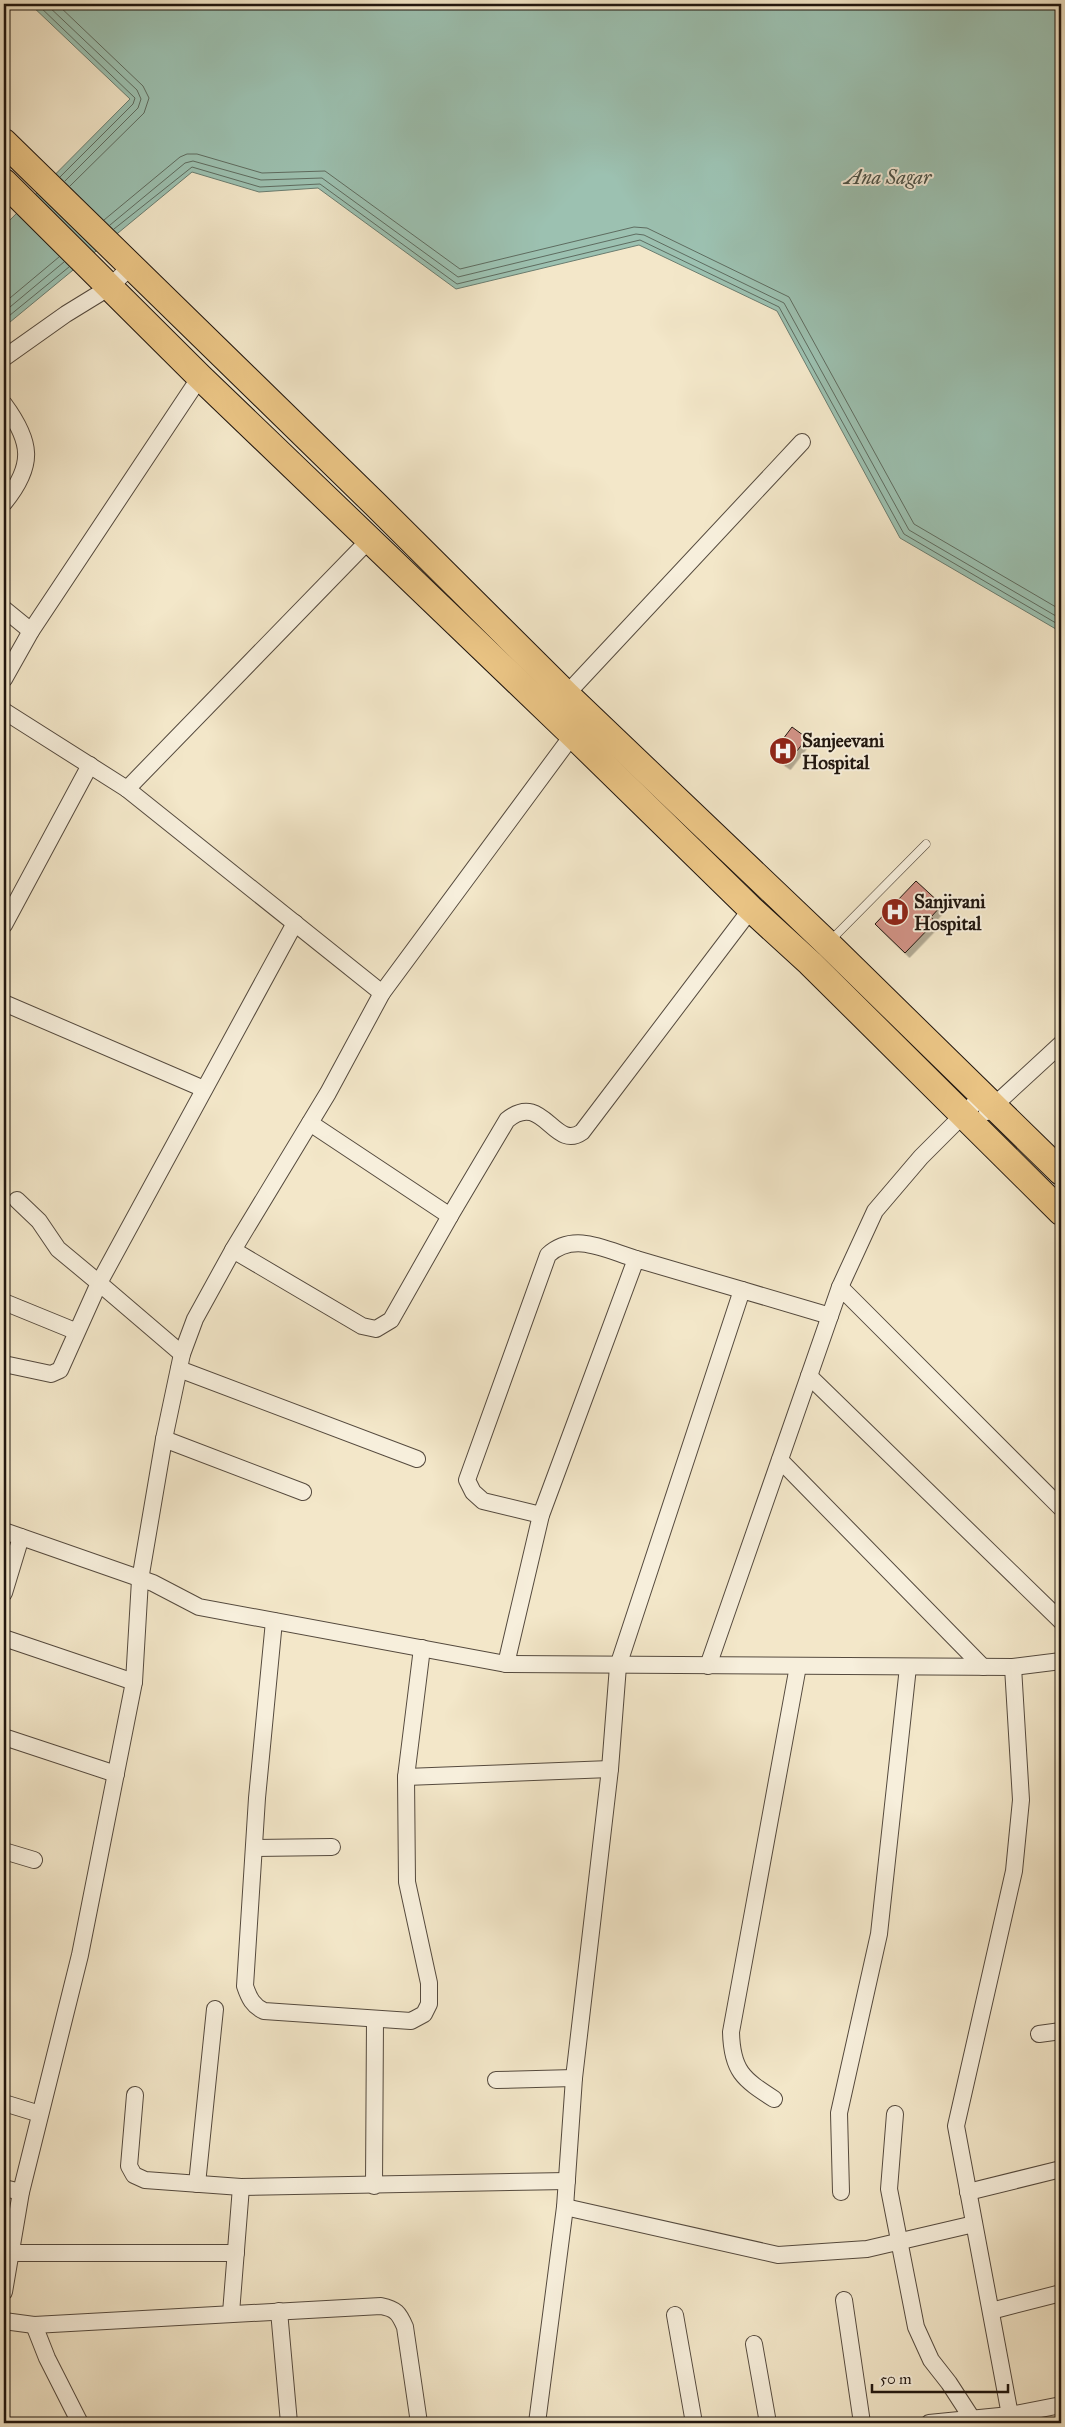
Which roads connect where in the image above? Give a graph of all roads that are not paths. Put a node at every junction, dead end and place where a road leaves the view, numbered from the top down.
1 (4, 142) edge
2 (4, 182) edge
3 (123, 260) junction
4 (102, 280) junction
5 (4, 358) edge
6 (200, 377) junction
7 (4, 404) edge
8 (802, 442) dead end
9 (4, 503) edge
10 (370, 539) junction
11 (4, 609) edge
12 (31, 631) junction
13 (4, 679) edge
14 (557, 703) junction
15 (5, 714) edge
16 (580, 725) junction
17 (90, 765) junction
18 (128, 789) junction
19 (926, 844) dead end
20 (750, 909) junction
21 (295, 923) junction
22 (4, 924) edge
23 (819, 953) junction
24 (382, 993) junction
25 (4, 1003) edge
26 (1061, 1044) edge
27 (204, 1089) junction
28 (988, 1100) junction
29 (968, 1120) junction
30 (310, 1123) junction
31 (1061, 1172) edge
32 (17, 1200) dead end
33 (1061, 1212) edge
34 (450, 1216) junction
35 (233, 1250) junction
36 (636, 1259) junction
37 (99, 1283) junction
38 (840, 1287) junction
39 (742, 1290) junction
40 (4, 1302) edge
41 (830, 1316) junction
42 (75, 1331) junction
43 (180, 1362) junction
44 (4, 1364) edge
45 (809, 1376) junction
46 (164, 1439) junction
47 (417, 1459) dead end
48 (780, 1460) junction
49 (303, 1492) dead end
50 (1061, 1508) edge
51 (541, 1515) junction
52 (4, 1531) edge
53 (21, 1537) junction
54 (140, 1580) junction
55 (4, 1593) edge
56 (274, 1621) junction
57 (1061, 1621) edge
58 (4, 1638) edge
59 (422, 1648) junction
60 (1061, 1661) edge
61 (506, 1664) junction
62 (618, 1666) junction
63 (708, 1666) junction
64 (798, 1666) junction
65 (908, 1667) junction
66 (983, 1667) junction
67 (1013, 1667) junction
68 (134, 1682) junction
69 (4, 1737) edge
70 (610, 1770) junction
71 (116, 1774) junction
72 (406, 1777) junction
73 (332, 1847) dead end
74 (255, 1848) junction
75 (4, 1851) edge
76 (34, 1860) dead end
77 (214, 2010) dead end
78 (376, 2020) junction
79 (1061, 2031) edge
80 (1039, 2034) dead end
81 (574, 2078) junction
82 (496, 2080) dead end
83 (135, 2095) dead end
84 (774, 2099) dead end
85 (4, 2103) edge
86 (40, 2114) junction
87 (895, 2114) dead end
88 (1061, 2169) edge
89 (567, 2181) junction
90 (198, 2184) junction
91 (374, 2186) junction
92 (241, 2187) junction
93 (4, 2188) edge
94 (21, 2192) junction
95 (841, 2192) dead end
96 (968, 2192) junction
97 (565, 2207) junction
98 (974, 2224) junction
99 (899, 2240) junction
100 (12, 2253) junction
101 (236, 2253) junction
102 (4, 2292) edge
103 (1061, 2293) edge
104 (844, 2300) dead end
105 (991, 2311) junction
106 (279, 2312) junction
107 (231, 2313) junction
108 (675, 2315) dead end
109 (4, 2321) edge
110 (34, 2325) junction
111 (754, 2344) dead end
112 (1061, 2405) edge
113 (1010, 2415) junction
114 (974, 2421) edge
115 (80, 2423) edge
116 (289, 2423) edge
117 (419, 2423) edge
118 (537, 2423) edge
119 (694, 2423) edge
120 (768, 2423) edge
121 (862, 2423) edge
122 (929, 2423) edge

1 - 3 highway
2 - 4 highway
3 - 4 street
3 - 14 highway
4 - 5 street
4 - 6 highway
6 - 10 highway
6 - 12 street
7 - 9 street
8 - 14 street
10 - 14 highway
10 - 18 street
11 - 12 street
12 - 13 street
14 - 16 highway
15 - 17 street
16 - 20 highway
16 - 23 highway
16 - 24 street
17 - 18 street
17 - 22 street
18 - 21 street
19 - 23 lane
20 - 23 highway
20 - 34 street
21 - 24 street
21 - 27 street
23 - 28 highway
23 - 29 highway
24 - 30 street
25 - 27 street
26 - 28 street
27 - 37 street
28 - 29 street
28 - 31 highway
29 - 33 highway
29 - 38 street
30 - 34 street
30 - 35 street
32 - 37 street
34 - 35 street
35 - 43 street
36 - 39 street
36 - 51 street
36 - 51 street
37 - 42 street
37 - 43 street
38 - 41 street
38 - 50 street
39 - 41 street
39 - 62 street
40 - 42 street
41 - 45 street
42 - 44 street
43 - 46 street
43 - 47 street
45 - 48 street
45 - 57 street
46 - 49 street
46 - 54 street
48 - 63 street
48 - 66 street
51 - 61 street
52 - 53 street
53 - 54 street
53 - 55 street
54 - 56 street
54 - 68 street
56 - 59 street
56 - 74 street
58 - 68 street
59 - 61 street
59 - 72 street
60 - 67 street
61 - 62 street
62 - 63 street
62 - 70 street
63 - 64 street
64 - 65 street
64 - 84 street
65 - 66 street
65 - 95 street
66 - 67 street
67 - 96 street
68 - 71 street
69 - 71 street
70 - 72 street
70 - 81 street
71 - 86 street
72 - 78 street
73 - 74 street
74 - 78 street
75 - 76 street
77 - 90 street
78 - 91 street
79 - 80 street
81 - 82 street
81 - 89 street
83 - 90 street
85 - 86 street
86 - 94 street
87 - 99 street
88 - 96 street
89 - 91 street
89 - 97 street
90 - 92 street
91 - 92 street
92 - 101 street
93 - 94 street
94 - 100 street
96 - 98 street
97 - 99 street
97 - 118 street
98 - 99 street
98 - 105 street
99 - 114 street
100 - 101 street
100 - 102 street
101 - 107 street
103 - 105 street
104 - 121 street
105 - 113 street
106 - 107 street
106 - 116 street
106 - 117 street
107 - 110 street
108 - 119 street
109 - 110 street
110 - 115 street
111 - 120 street
112 - 113 street
113 - 114 street
114 - 122 street

